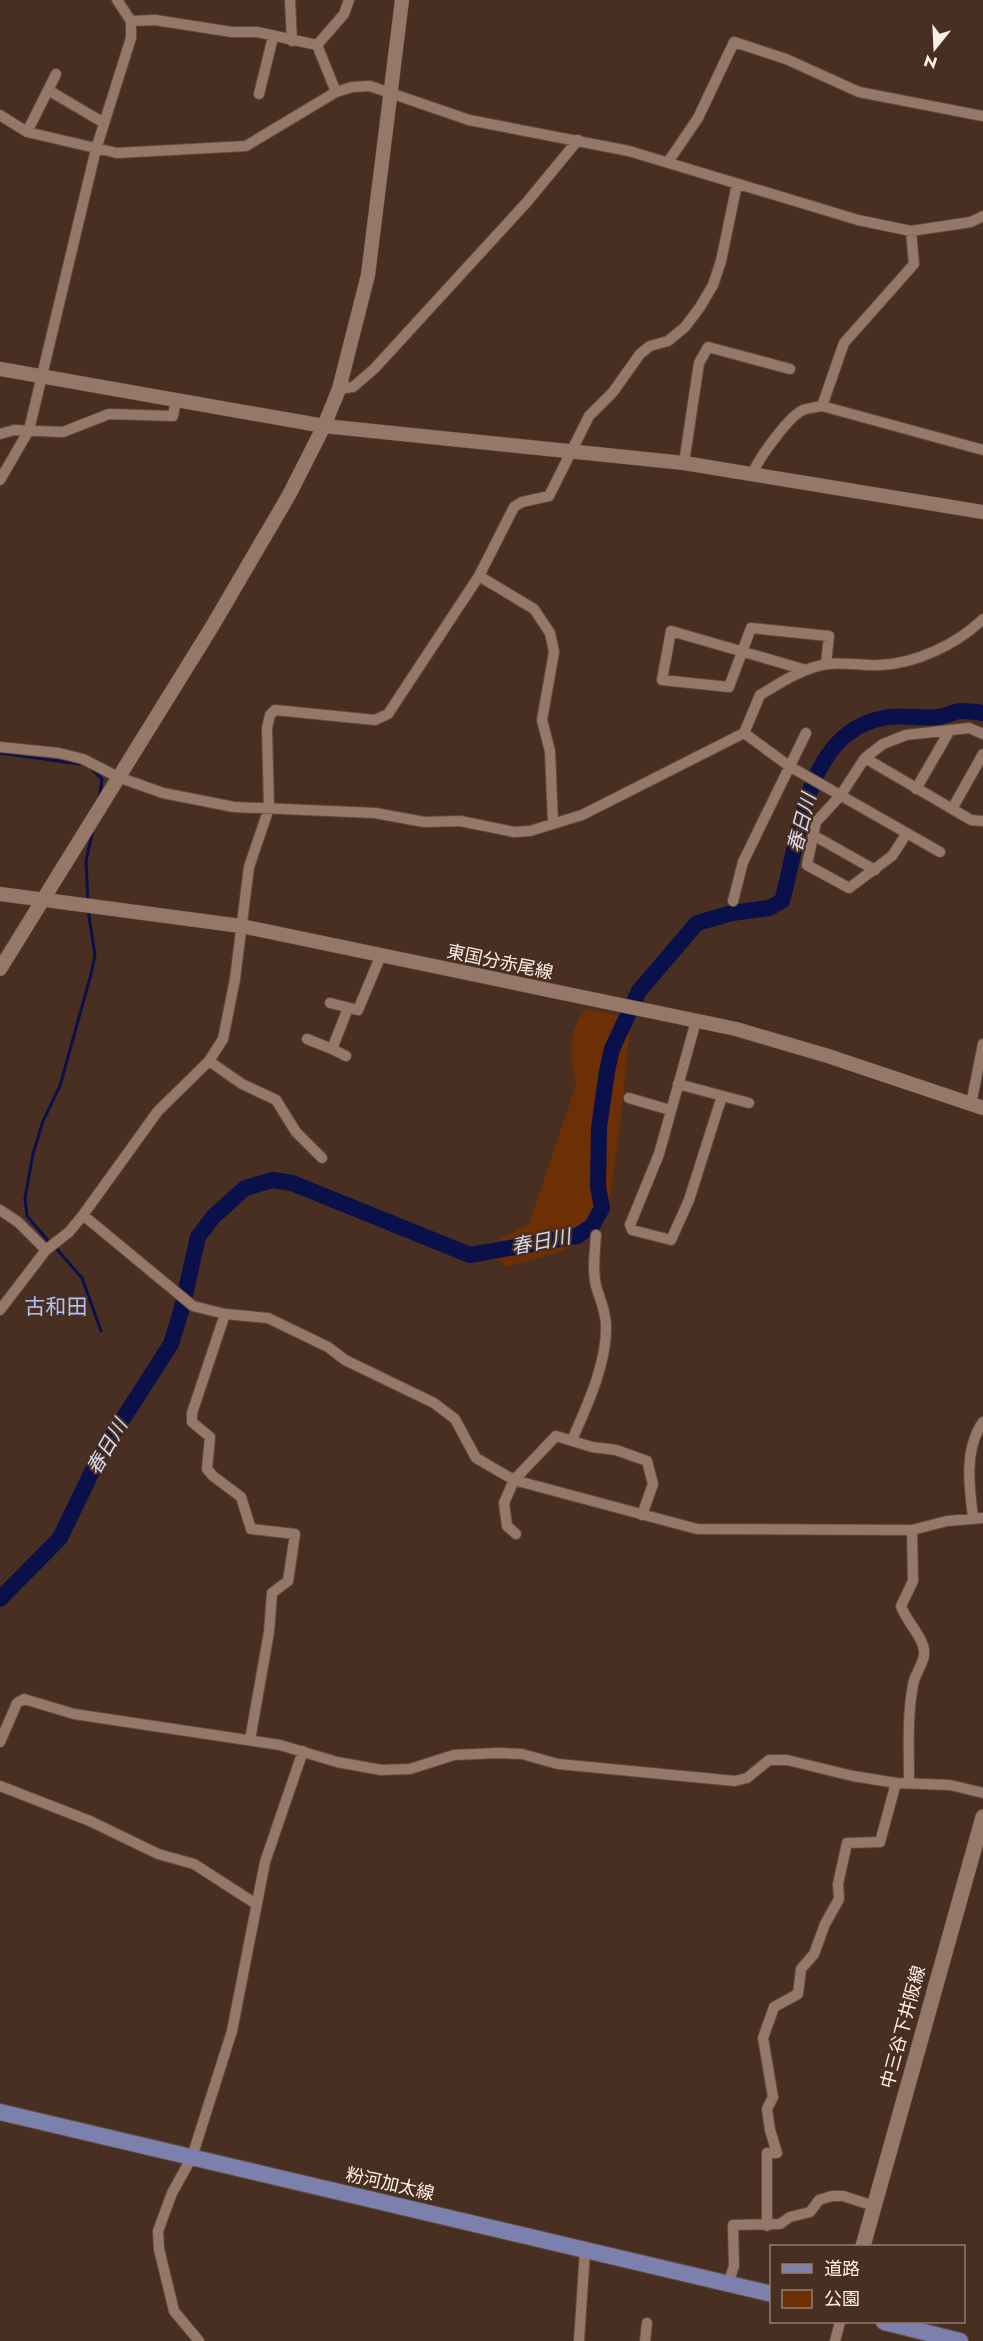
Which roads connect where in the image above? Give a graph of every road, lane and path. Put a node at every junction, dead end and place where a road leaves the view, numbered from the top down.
1 (117, 0) edge
2 (290, 0) edge
3 (349, 0) edge
4 (402, 0) edge
5 (131, 21) junction
6 (273, 37) junction
7 (292, 40) junction
8 (317, 45) junction
9 (56, 74) dead end
10 (48, 90) junction
11 (336, 92) junction
12 (392, 93) junction
13 (259, 94) dead end
14 (0, 115) edge
15 (983, 116) edge
16 (104, 123) junction
17 (27, 132) junction
18 (578, 140) junction
19 (96, 149) junction
20 (668, 162) junction
21 (736, 184) junction
22 (983, 216) edge
23 (911, 231) junction
24 (0, 369) edge
25 (790, 369) dead end
26 (43, 376) junction
27 (339, 389) junction
28 (176, 400) junction
29 (822, 406) junction
30 (324, 426) junction
31 (28, 430) junction
32 (0, 434) edge
33 (572, 450) junction
34 (983, 450) edge
35 (684, 463) junction
36 (753, 475) junction
37 (0, 480) edge
38 (983, 512) edge
39 (480, 576) junction
40 (983, 619) edge
41 (741, 649) junction
42 (826, 664) junction
43 (806, 670) junction
44 (950, 730) junction
45 (744, 733) junction
46 (806, 733) dead end
47 (983, 734) edge
48 (0, 747) edge
49 (983, 754) edge
50 (865, 758) junction
51 (789, 766) junction
52 (118, 777) junction
53 (916, 789) junction
54 (836, 794) junction
55 (268, 808) junction
56 (952, 809) junction
57 (553, 822) junction
58 (983, 822) edge
59 (907, 833) junction
60 (813, 835) junction
61 (940, 852) dead end
62 (875, 870) junction
63 (0, 894) edge
64 (42, 899) junction
65 (734, 901) dead end
66 (241, 926) junction
67 (381, 956) junction
68 (0, 969) edge
69 (330, 1003) dead end
70 (348, 1008) junction
71 (696, 1021) junction
72 (307, 1040) dead end
73 (983, 1044) edge
74 (332, 1049) junction
75 (346, 1056) dead end
76 (209, 1061) junction
77 (678, 1084) junction
78 (723, 1096) junction
79 (628, 1098) dead end
80 (749, 1103) dead end
81 (977, 1106) edge
82 (670, 1110) junction
83 (322, 1158) dead end
84 (0, 1210) edge
85 (83, 1215) junction
86 (596, 1235) dead end
87 (46, 1250) junction
88 (0, 1310) edge
89 (225, 1314) junction
90 (983, 1422) edge
91 (572, 1440) junction
92 (514, 1480) junction
93 (642, 1515) junction
94 (978, 1518) edge
95 (912, 1530) junction
96 (516, 1534) dead end
97 (250, 1740) junction
98 (0, 1742) edge
99 (303, 1751) junction
100 (909, 1782) junction
101 (896, 1783) junction
102 (0, 1786) edge
103 (983, 1793) edge
104 (983, 1817) edge
105 (256, 1904) junction
106 (0, 2112) edge
107 (192, 2157) junction
108 (874, 2206) junction
109 (767, 2226) junction
110 (863, 2245) edge
111 (585, 2251) junction
112 (728, 2284) junction
113 (770, 2294) edge
114 (647, 2323) dead end
115 (840, 2323) edge
116 (888, 2323) edge
117 (199, 2341) edge
118 (579, 2341) edge
119 (645, 2341) edge
120 (834, 2341) edge
121 (960, 2341) edge

1 - 5 street
2 - 7 street
3 - 8 street
4 - 12 street
5 - 6 street
5 - 16 street
6 - 7 street
6 - 13 street
7 - 8 street
8 - 11 street
9 - 10 street
10 - 16 street
10 - 17 street
11 - 12 street
11 - 19 street
12 - 18 street
12 - 27 street
14 - 17 street
15 - 20 street
16 - 19 street
17 - 19 street
18 - 20 street
18 - 27 street
19 - 26 street
20 - 21 street
21 - 23 street
21 - 33 street
22 - 23 street
23 - 29 street
24 - 26 street
25 - 35 street
26 - 28 street
26 - 31 street
27 - 30 street
28 - 30 street
28 - 31 street
29 - 34 street
29 - 36 street
30 - 33 street
30 - 52 street
31 - 32 street
31 - 37 street
33 - 35 street
33 - 39 street
35 - 36 street
36 - 38 street
39 - 55 street
39 - 57 street
40 - 42 street
41 - 41 street
41 - 42 street
41 - 43 street
42 - 43 street
43 - 45 street
44 - 47 street
44 - 50 street
44 - 53 street
45 - 51 street
45 - 57 street
46 - 51 street
48 - 52 street
49 - 56 street
50 - 53 street
50 - 54 street
51 - 54 street
51 - 65 street
52 - 55 street
52 - 64 street
53 - 56 street
54 - 59 street
54 - 60 street
55 - 57 street
55 - 66 street
56 - 58 street
59 - 61 street
59 - 62 street
60 - 62 street
60 - 62 street
63 - 64 street, 東国分赤尾線
64 - 66 street, 東国分赤尾線
64 - 68 street
66 - 67 street, 東国分赤尾線
66 - 76 street
67 - 70 street
67 - 71 street, 東国分赤尾線
69 - 70 street
70 - 74 street
71 - 77 street
71 - 81 street, 東国分赤尾線
72 - 74 street
73 - 81 street
74 - 75 street
76 - 83 street
76 - 85 street
77 - 78 street
77 - 82 street
78 - 80 street
78 - 82 street
79 - 82 street
84 - 87 street
85 - 87 street
85 - 89 street
86 - 91 street
87 - 88 street
89 - 92 street
89 - 97 street
90 - 94 street
91 - 92 street
91 - 93 street
92 - 93 street
92 - 96 street
93 - 95 street
94 - 95 street
95 - 100 street
97 - 98 street
97 - 99 street
99 - 101 street
99 - 105 street
100 - 101 street
100 - 103 street
101 - 109 street
102 - 105 street
104 - 108 main road, 中三谷下井阪線
105 - 107 street
106 - 107 main road, 粉河加太線
107 - 111 main road, 粉河加太線
107 - 117 street
108 - 109 street
108 - 110 main road, 中三谷下井阪線
109 - 112 street
111 - 112 main road, 粉河加太線
111 - 118 street
112 - 113 main road, 粉河加太線
114 - 119 street
115 - 120 street
116 - 121 main road

